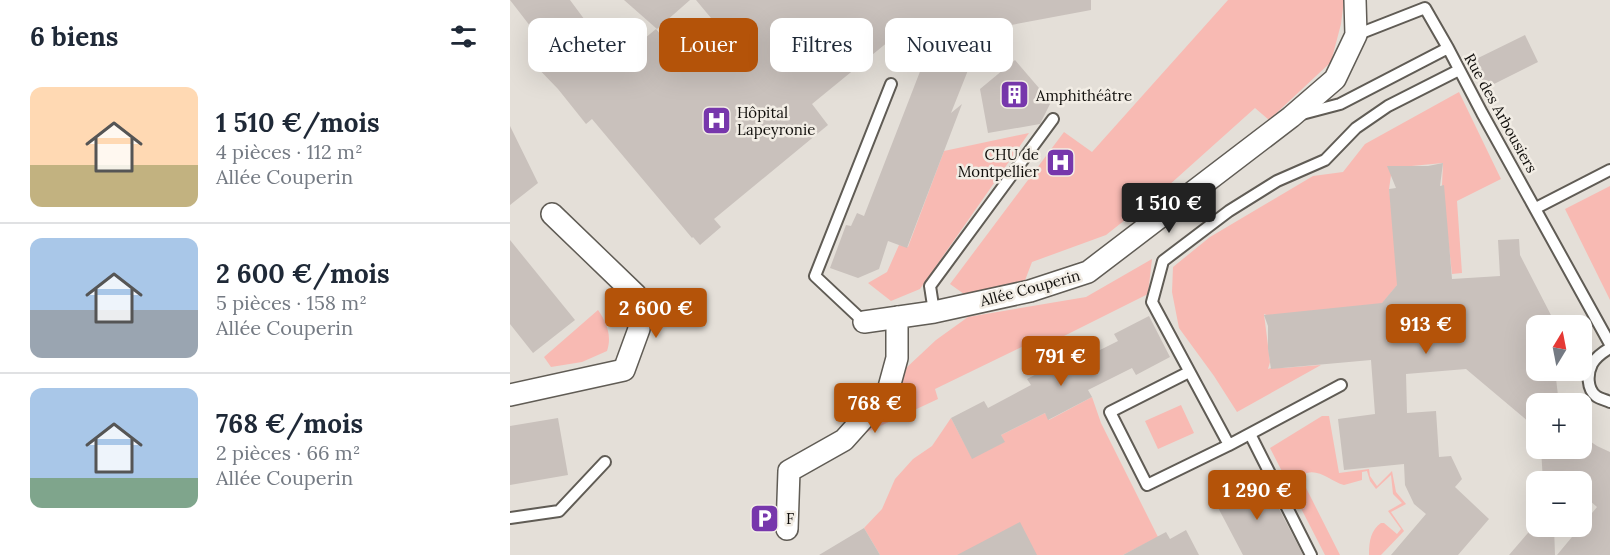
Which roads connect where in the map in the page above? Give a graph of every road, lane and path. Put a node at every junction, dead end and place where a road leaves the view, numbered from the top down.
1 (1355, 0) edge
2 (1356, 35) junction
3 (1448, 48) junction
4 (1460, 70) junction
5 (891, 84) dead end
6 (1291, 117) junction
7 (1053, 119) dead end
8 (1610, 170) edge
9 (1536, 208) junction
10 (552, 214) dead end
11 (934, 312) junction
12 (897, 317) junction
13 (864, 322) joint
14 (1610, 346) edge
15 (1189, 372) junction
16 (1341, 385) dead end
17 (510, 394) edge
18 (1610, 402) edge
19 (1250, 434) junction
20 (1229, 445) junction
21 (604, 462) dead end
22 (510, 518) edge
23 (787, 529) dead end
24 (1311, 555) edge

1 - 2 street, Allée Couperin
2 - 3 lane
2 - 6 street, Allée Couperin
3 - 4 lane, Rue des Arbousiers
3 - 6 lane, Rue des Arbousiers
4 - 9 lane, Rue des Arbousiers
4 - 15 lane
5 - 13 lane
6 - 11 street, Allée Couperin
7 - 11 lane
8 - 9 lane
9 - 14 lane, Rue des Arbousiers
10 - 17 street
11 - 12 street, Allée Couperin
12 - 13 street, Allée Couperin
12 - 23 street
14 - 18 lane
15 - 20 lane
15 - 20 lane
16 - 19 lane
19 - 20 lane
19 - 24 lane
21 - 22 lane

